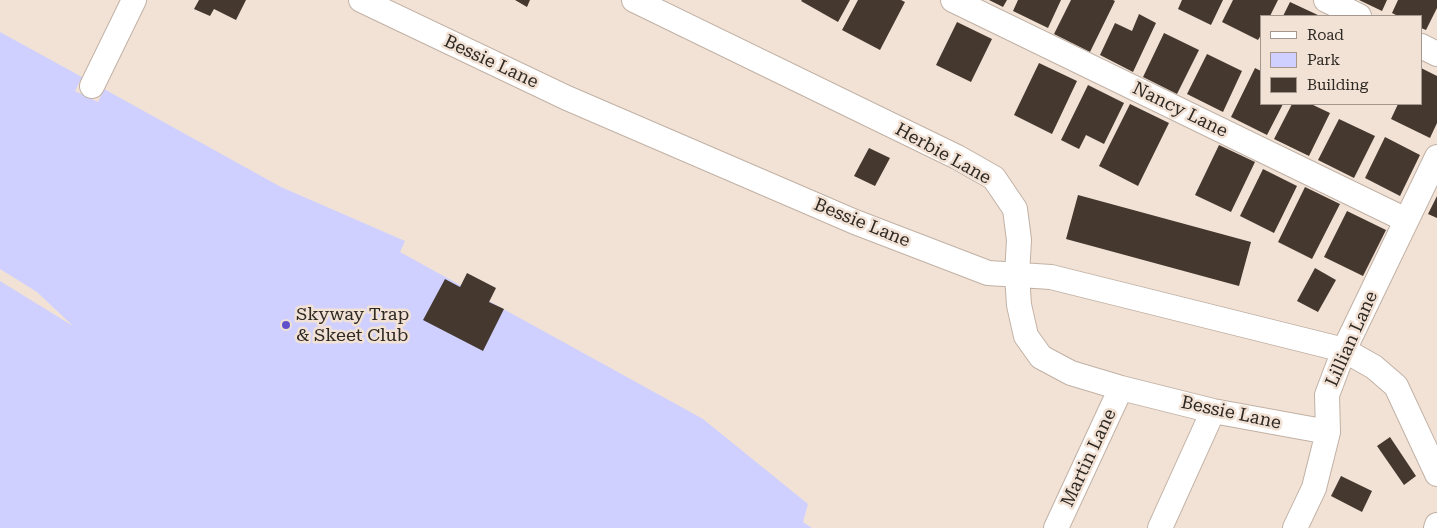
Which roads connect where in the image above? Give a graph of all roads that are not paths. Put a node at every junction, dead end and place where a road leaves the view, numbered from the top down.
1 (134, 0) edge
2 (360, 0) edge
3 (634, 0) edge
4 (953, 0) edge
5 (1326, 0) edge
6 (1357, 15) edge
7 (1422, 46) edge
8 (1437, 54) edge
9 (92, 86) dead end
10 (1437, 157) edge
11 (1406, 220) junction
12 (1017, 276) junction
13 (1344, 350) junction
14 (1121, 388) junction
15 (1213, 411) junction
16 (1328, 432) junction
17 (1437, 474) edge
18 (1056, 528) edge
19 (1160, 528) edge
20 (1295, 528) edge

1 - 9 street
2 - 12 street, Bessie Lane
3 - 12 street, Herbie Lane
4 - 11 street, Nancy Lane
5 - 6 street
7 - 8 street
10 - 11 street, Lillian Lane
11 - 13 street, Lillian Lane
12 - 13 street
12 - 14 street, Bessie Lane
13 - 16 street, Lillian Lane
13 - 17 street
14 - 15 street, Bessie Lane
14 - 18 street, Martin Lane
15 - 16 street, Bessie Lane
15 - 19 street
16 - 20 street, Lillian Lane

